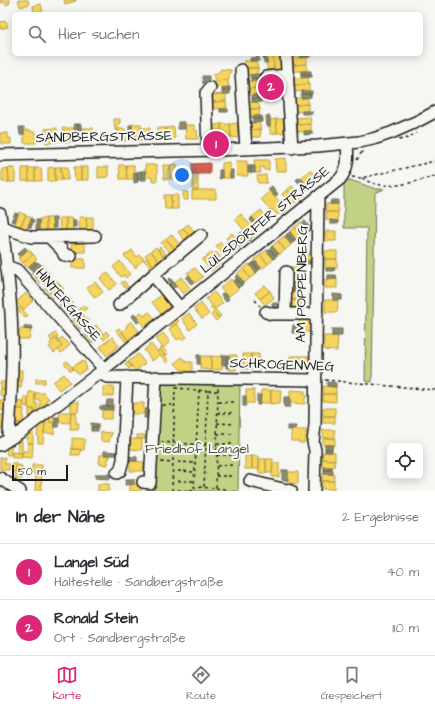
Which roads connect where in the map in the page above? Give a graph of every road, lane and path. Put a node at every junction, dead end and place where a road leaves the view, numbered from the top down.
1 (286, 56) edge
2 (241, 70) dead end
3 (288, 76) junction
4 (266, 77) dead end
5 (210, 88) dead end
6 (435, 112) edge
7 (347, 143) junction
8 (292, 148) junction
9 (246, 149) junction
10 (208, 150) junction
11 (0, 155) edge
12 (435, 161) edge
13 (435, 176) edge
14 (351, 177) dead end
15 (361, 178) junction
16 (318, 197) junction
17 (0, 214) edge
18 (2, 227) junction
19 (201, 235) dead end
20 (94, 236) dead end
21 (49, 237) junction
22 (71, 256) dead end
23 (4, 259) edge
24 (286, 272) dead end
25 (153, 275) junction
26 (119, 305) dead end
27 (180, 308) junction
28 (266, 312) dead end
29 (285, 314) junction
30 (317, 314) junction
31 (101, 371) junction
32 (127, 377) junction
33 (156, 377) junction
34 (218, 378) junction
35 (315, 380) junction
36 (176, 383) junction
37 (199, 390) junction
38 (435, 390) edge
39 (208, 391) junction
40 (218, 391) junction
41 (218, 402) junction
42 (236, 402) dead end
43 (218, 413) junction
44 (235, 413) dead end
45 (217, 423) junction
46 (235, 424) dead end
47 (217, 434) junction
48 (234, 434) dead end
49 (10, 438) junction
50 (174, 443) junction
51 (233, 444) dead end
52 (0, 445) edge
53 (196, 445) junction
54 (206, 445) junction
55 (217, 445) junction
56 (179, 453) dead end
57 (196, 454) junction
58 (217, 455) junction
59 (234, 455) dead end
60 (178, 462) dead end
61 (195, 463) junction
62 (233, 465) dead end
63 (217, 466) junction
64 (178, 471) dead end
65 (195, 472) junction
66 (117, 473) dead end
67 (216, 476) junction
68 (233, 476) dead end
69 (0, 478) edge
70 (178, 481) dead end
71 (194, 481) junction
72 (250, 481) dead end
73 (143, 482) dead end
74 (194, 487) junction
75 (204, 488) junction
76 (216, 488) junction
77 (178, 490) dead end
78 (20, 491) edge
79 (172, 491) edge
80 (194, 491) edge
81 (224, 491) edge
82 (291, 491) edge
83 (314, 491) edge

1 - 3 street
2 - 9 street
3 - 4 street
3 - 8 street
5 - 10 street
6 - 7 street, SANDBERGSTRASSE
7 - 8 street, SANDBERGSTRASSE
7 - 16 street, LÜLSDORFER STRASSE
8 - 9 street, SANDBERGSTRASSE
9 - 10 street, SANDBERGSTRASSE
10 - 11 street, SANDBERGSTRASSE
12 - 15 path
13 - 15 path
14 - 15 path
16 - 27 street, LÜLSDORFER STRASSE
16 - 30 street, AM POPPENBERG
17 - 18 street
18 - 21 street
18 - 23 street
19 - 25 street, LÜLSDORFER STRASSE
20 - 21 street
21 - 22 street
23 - 31 street, HINTERGASSE
23 - 49 street
24 - 29 street
25 - 26 street, LÜLSDORFER STRASSE
25 - 27 street
27 - 31 street, LÜLSDORFER STRASSE
28 - 29 street
29 - 30 street
30 - 35 street, AM POPPENBERG
31 - 32 street, SCHROGENWEG
31 - 49 street, LÜLSDORFER STRASSE
32 - 33 street, SCHROGENWEG
32 - 66 street
33 - 36 street, SCHROGENWEG
33 - 73 street
34 - 35 street, SCHROGENWEG
34 - 36 street, SCHROGENWEG
34 - 40 path
35 - 38 path, SCHROGENWEG
35 - 83 street, AM POPPENBERG
36 - 37 path
36 - 50 path
37 - 39 path
37 - 53 path
39 - 40 path
39 - 54 path
40 - 41 path
41 - 42 path
41 - 43 path
43 - 44 path
43 - 45 path
45 - 46 path
45 - 47 path
47 - 48 path
47 - 55 path
49 - 52 street, LÜLSDORFER STRASSE
50 - 53 path
50 - 79 path
51 - 55 path
53 - 54 path
53 - 57 path
54 - 55 path
54 - 75 path
55 - 58 path
56 - 57 path
57 - 61 path
58 - 59 path
58 - 63 path
60 - 61 path
61 - 65 path
62 - 63 path
63 - 67 path
64 - 65 path
65 - 71 path
67 - 68 path
67 - 76 path
69 - 78 street
70 - 71 path
71 - 74 path
72 - 82 street
74 - 75 path
74 - 80 path
75 - 76 path
76 - 81 path
77 - 80 path

